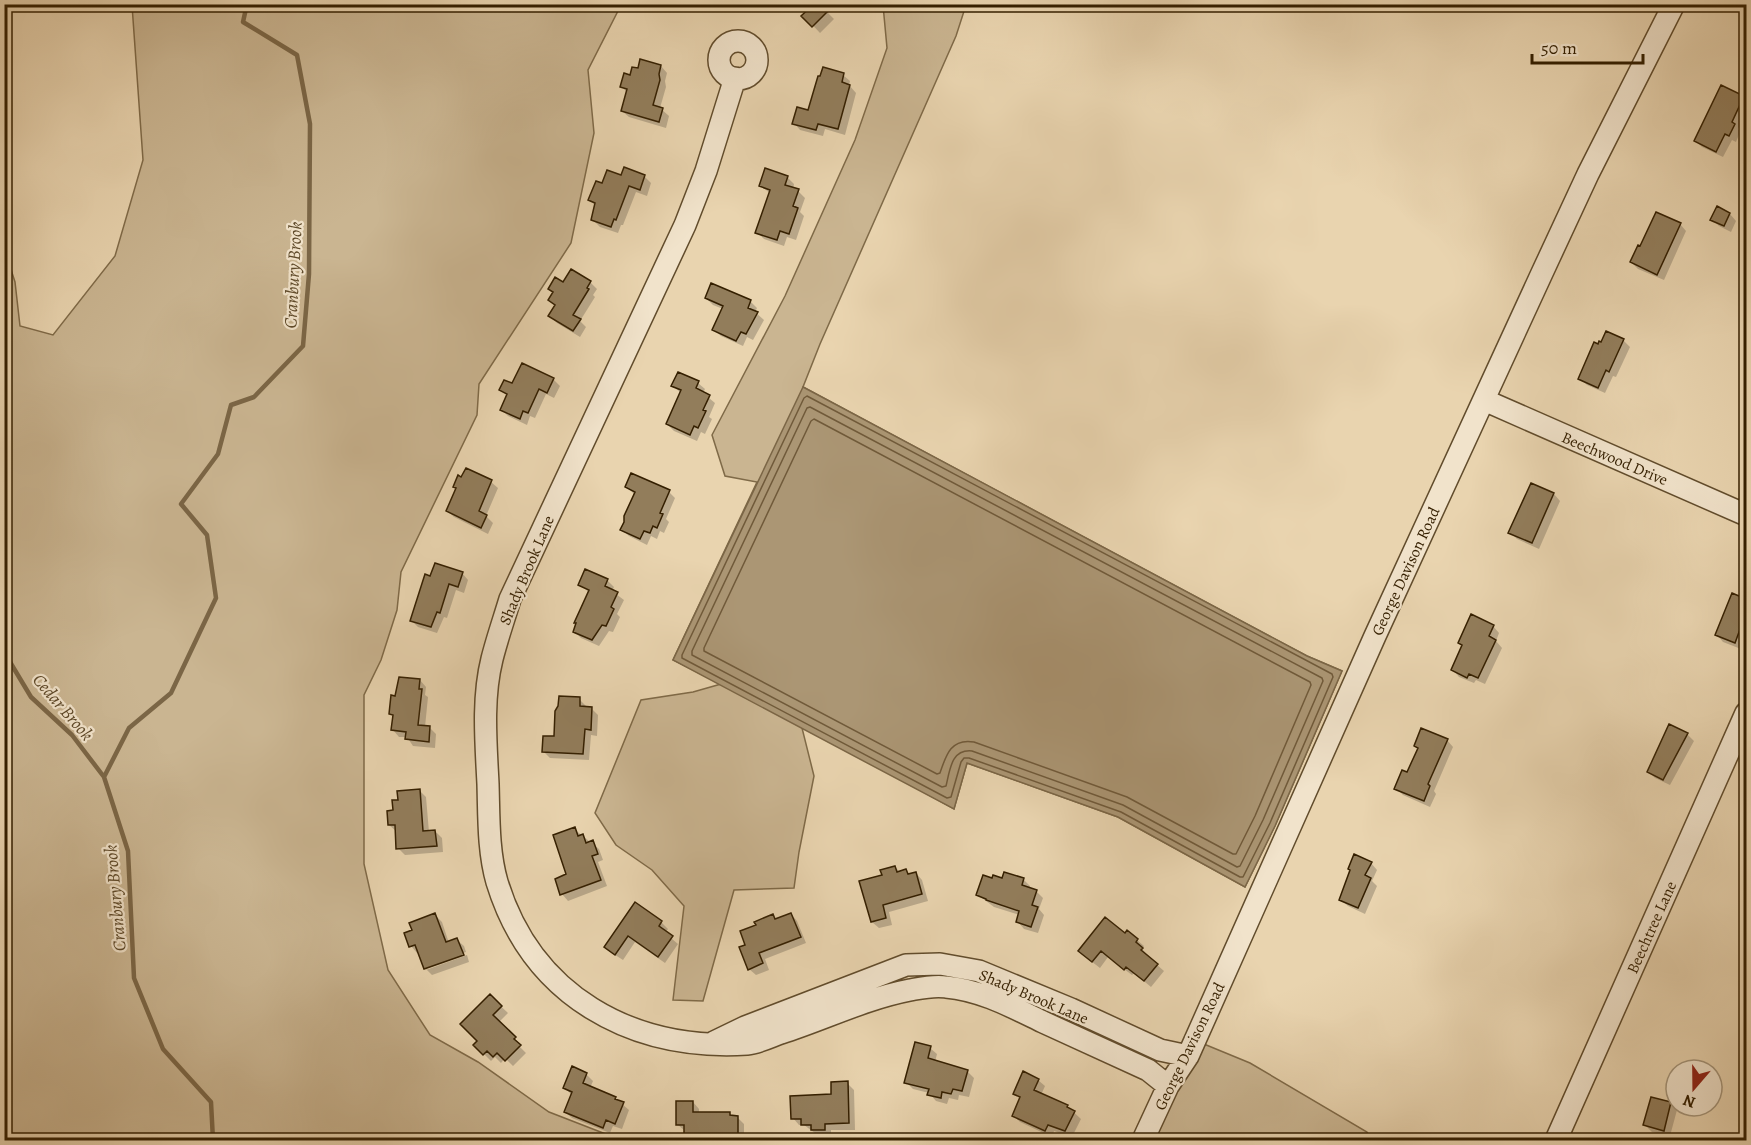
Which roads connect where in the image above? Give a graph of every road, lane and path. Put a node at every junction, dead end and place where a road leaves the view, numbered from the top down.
1 (1674, 4) edge
2 (735, 78) dead end
3 (1484, 400) junction
4 (1746, 514) edge
5 (1746, 713) edge
6 (1030, 1004) junction
7 (1188, 1056) junction
8 (1168, 1086) junction
9 (1143, 1140) edge
10 (1556, 1140) edge

1 - 3 street, George Davison Road
2 - 6 street, Shady Brook Lane
3 - 4 street, Beechwood Drive
3 - 7 street, George Davison Road
5 - 10 street, Beechtree Lane
6 - 7 street, Shady Brook Lane
6 - 8 street, Shady Brook Lane
7 - 8 street, George Davison Road
8 - 9 street, George Davison Road

